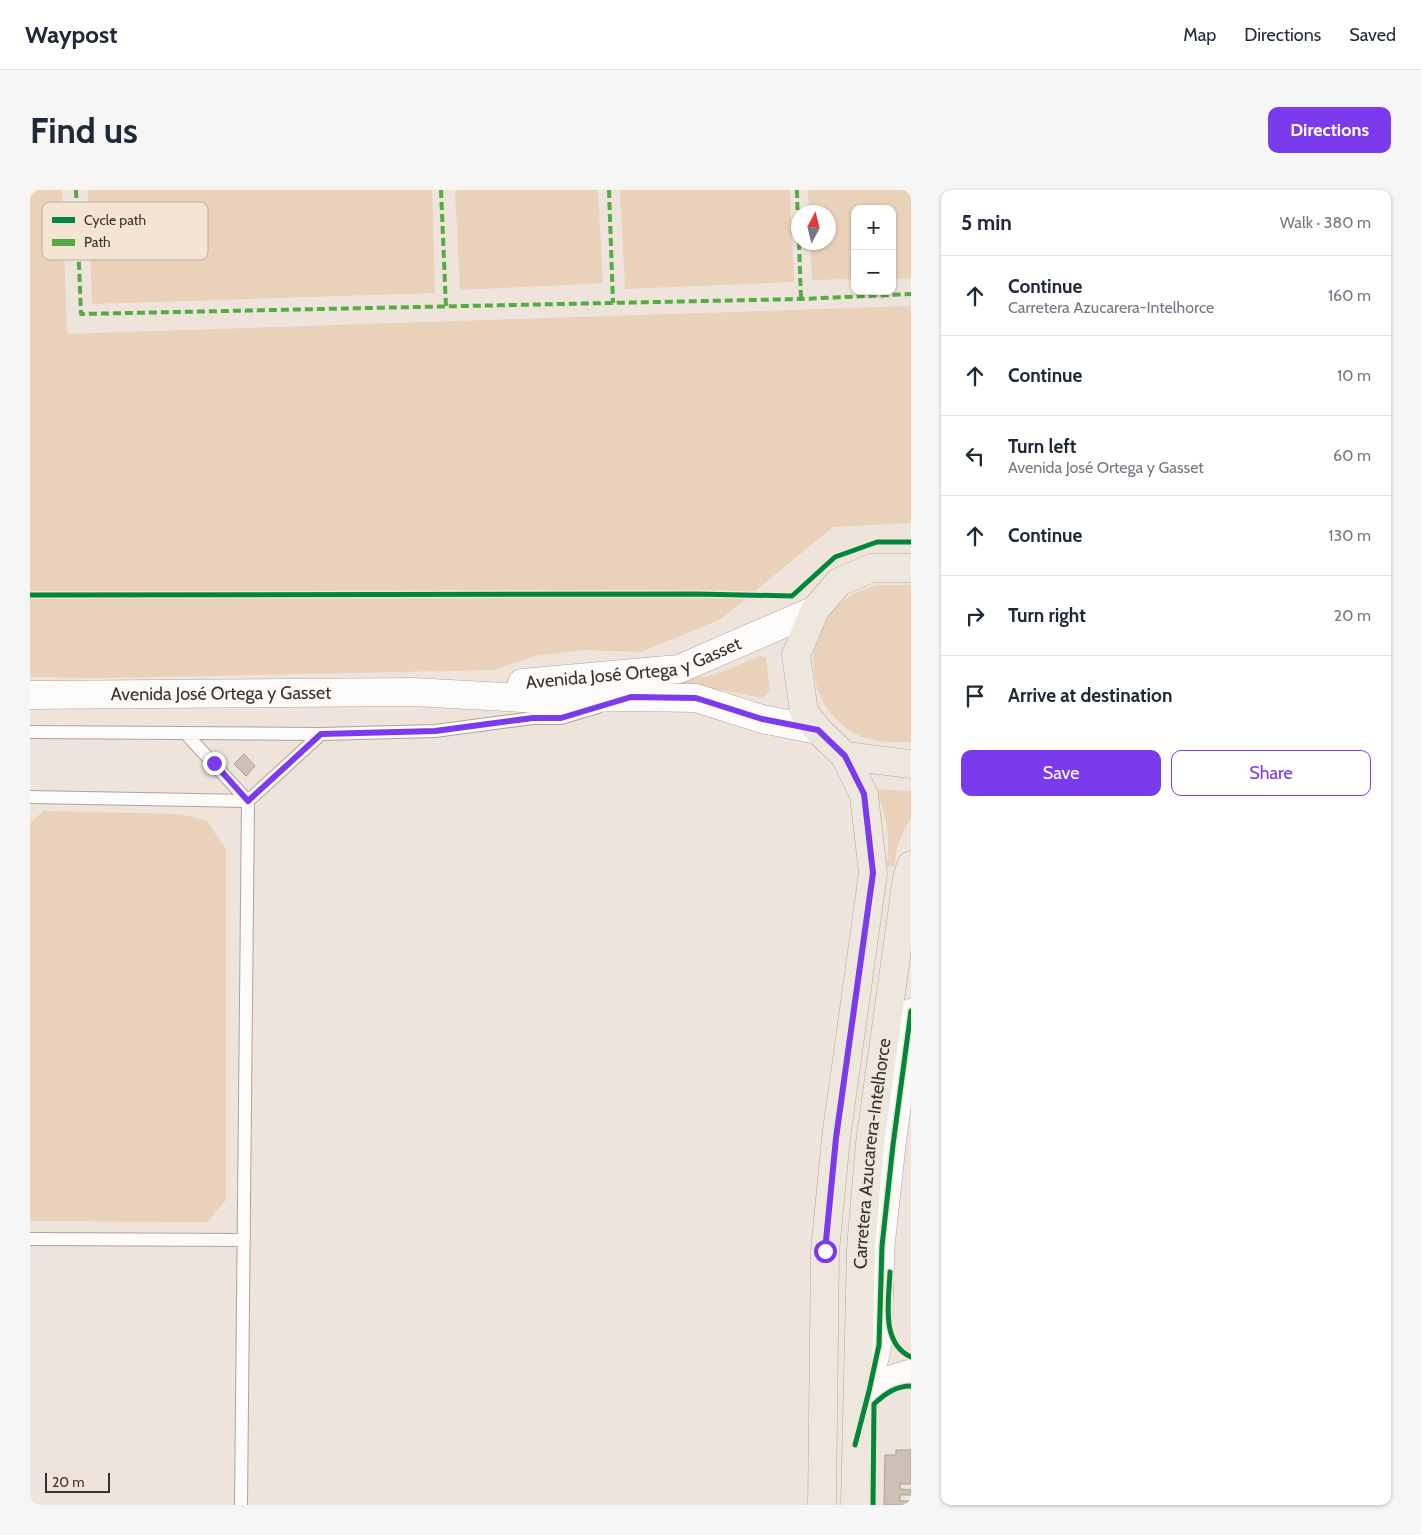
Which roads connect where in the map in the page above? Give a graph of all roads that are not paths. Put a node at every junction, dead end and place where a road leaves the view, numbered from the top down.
1 (911, 568) edge
2 (815, 610) junction
3 (413, 692) junction
4 (30, 694) edge
5 (631, 697) junction
6 (818, 730) junction
7 (30, 732) edge
8 (186, 734) junction
9 (321, 734) junction
10 (845, 756) junction
11 (911, 764) edge
12 (30, 797) edge
13 (248, 801) junction
14 (911, 865) edge
15 (911, 1011) edge
16 (902, 1146) edge
17 (30, 1239) edge
18 (244, 1240) junction
19 (879, 1345) junction
20 (911, 1372) edge
21 (869, 1391) junction
22 (855, 1444) junction
23 (241, 1505) edge
24 (822, 1505) edge
25 (855, 1505) edge

1 - 2 main road, Carretera Azucarera-Intelhorce
2 - 3 main road, Avenida José Ortega y Gasset
2 - 6 main road, Carretera Azucarera-Intelhorce
3 - 4 main road, Avenida José Ortega y Gasset
3 - 5 main road, Avenida José Ortega y Gasset
5 - 6 main road, Avenida José Ortega y Gasset
5 - 9 lane
6 - 10 main road, Carretera Azucarera-Intelhorce
7 - 8 lane
8 - 9 lane
8 - 13 lane
9 - 13 lane
10 - 11 main road
10 - 24 main road, Carretera Azucarera-Intelhorce
12 - 13 lane
13 - 18 lane
14 - 22 main road, Carretera Azucarera-Intelhorce
15 - 16 street, Carretera Azucarera-Intelhorce
16 - 19 street, Carretera Azucarera-Intelhorce
17 - 18 lane
18 - 23 lane
19 - 20 street
19 - 21 street, Carretera Azucarera-Intelhorce
20 - 21 street
21 - 22 street, Carretera Azucarera-Intelhorce
22 - 25 main road, Carretera Azucarera-Intelhorce

